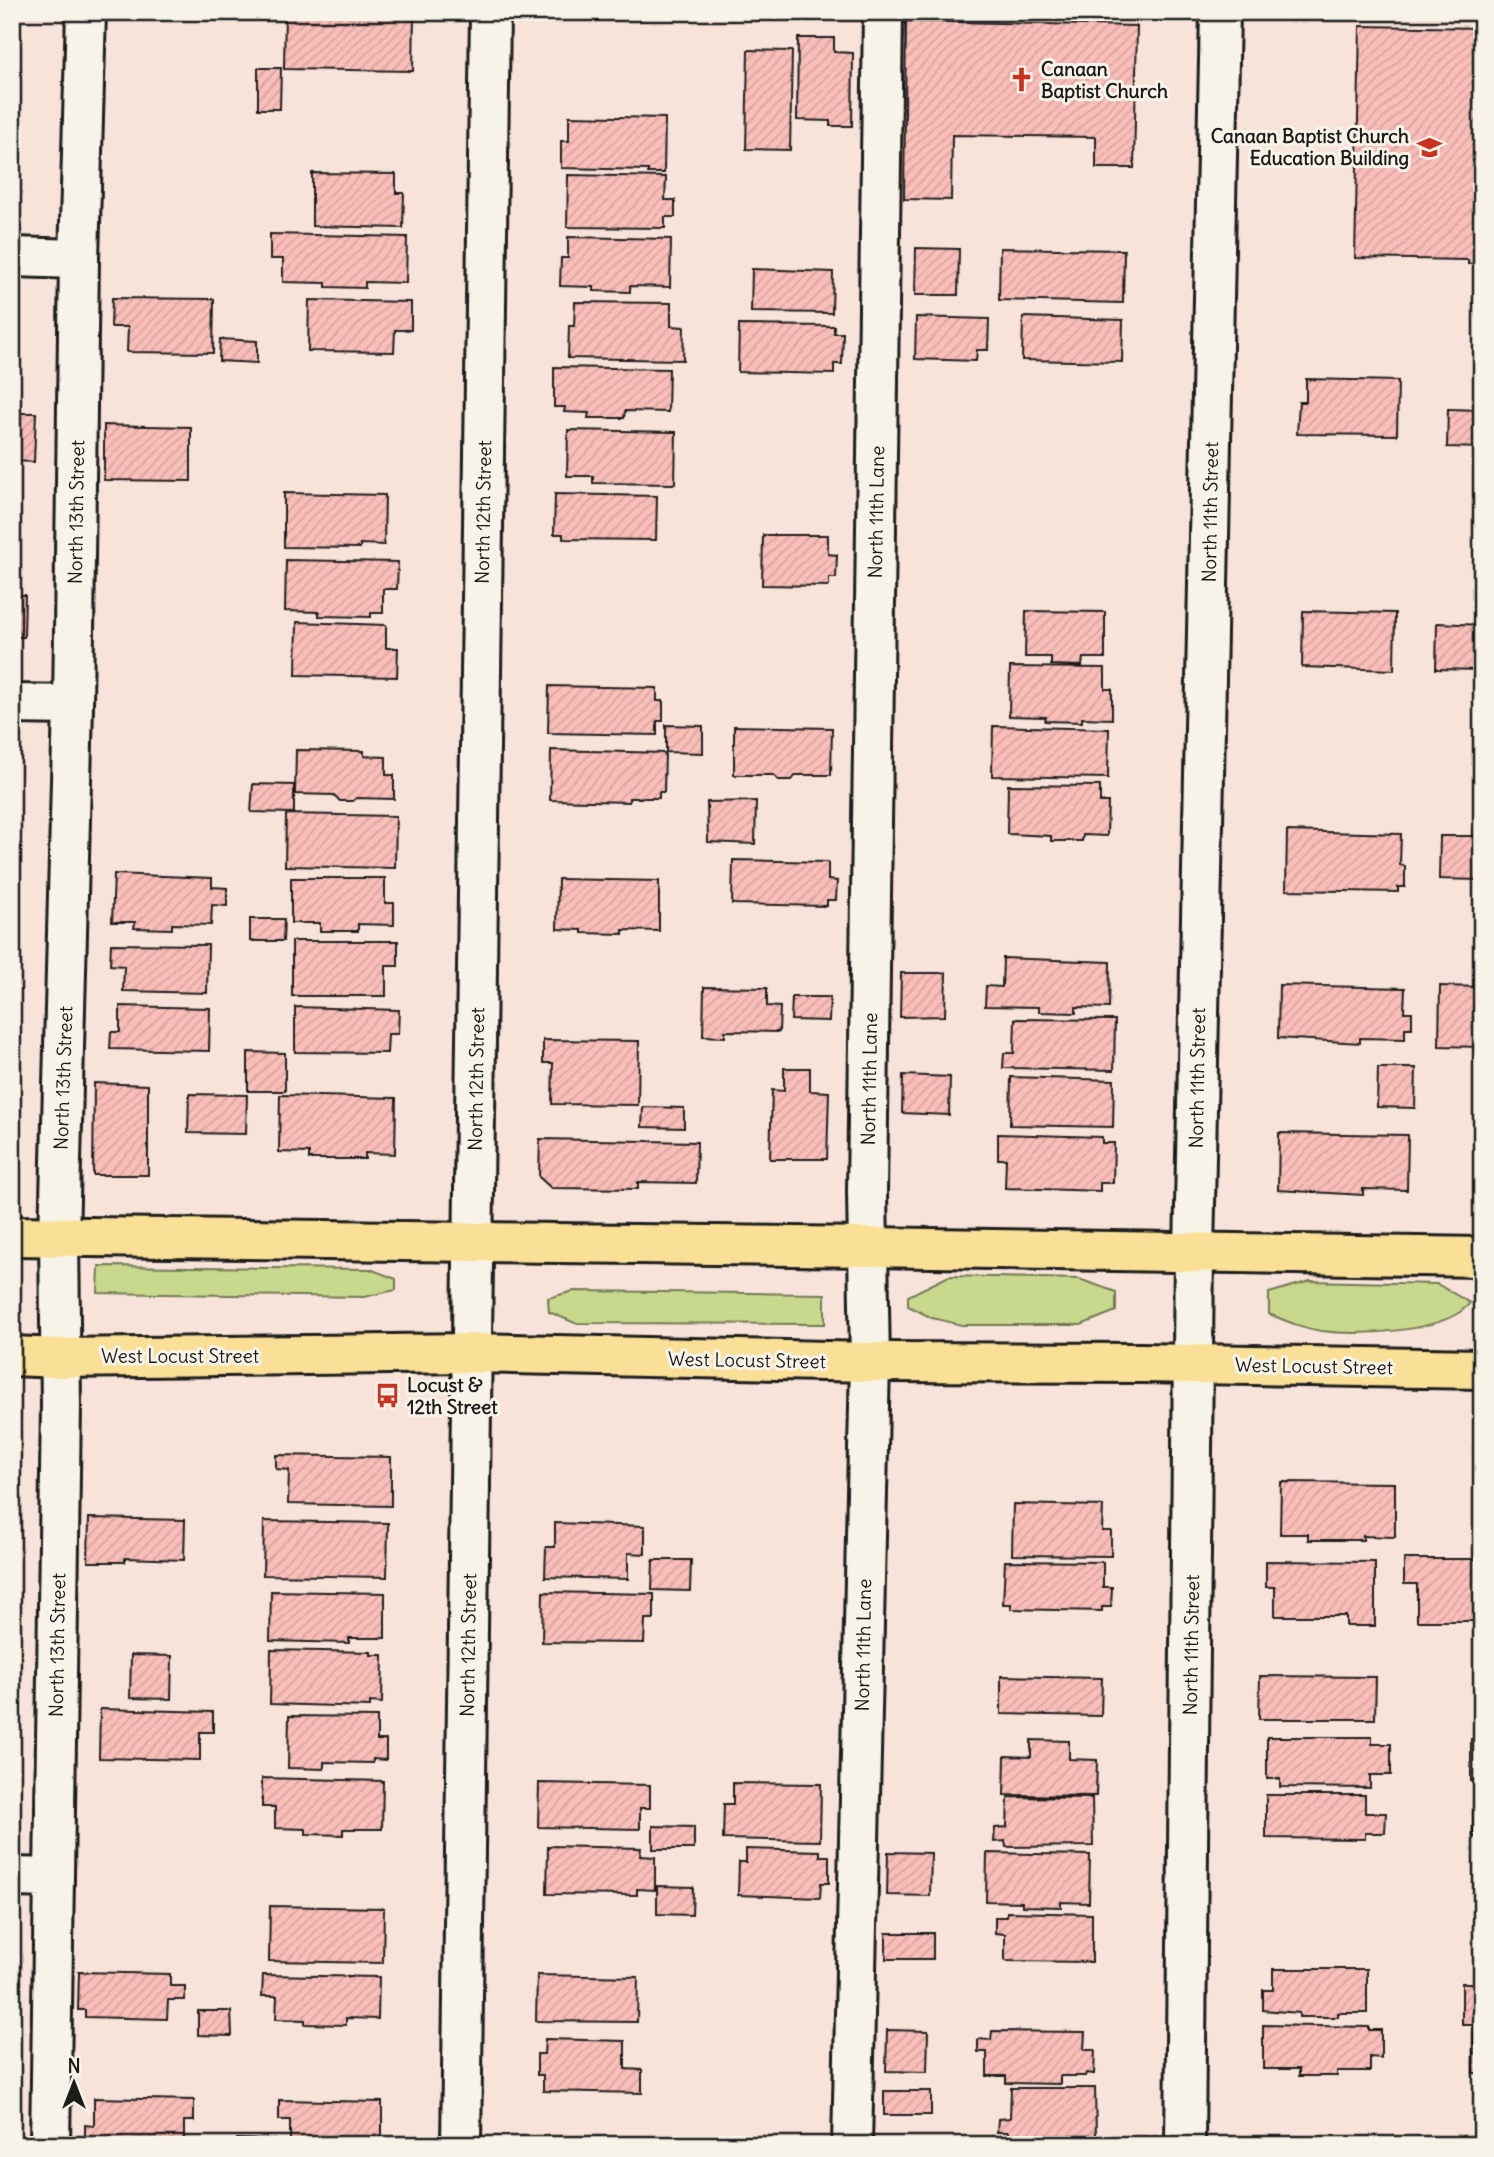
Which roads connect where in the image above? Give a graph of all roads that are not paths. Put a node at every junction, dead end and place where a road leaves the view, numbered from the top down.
1 (86, 12) edge
2 (490, 12) edge
3 (883, 12) edge
4 (1220, 12) edge
5 (12, 257) edge
6 (79, 258) junction
7 (12, 704) edge
8 (73, 705) junction
9 (12, 1236) edge
10 (59, 1237) junction
11 (473, 1242) junction
12 (867, 1247) junction
13 (1194, 1252) junction
14 (1482, 1257) edge
15 (472, 1353) junction
16 (12, 1356) edge
17 (60, 1358) junction
18 (870, 1362) junction
19 (1194, 1364) junction
20 (1482, 1369) edge
21 (12, 1877) edge
22 (54, 1878) junction
23 (50, 2145) edge
24 (461, 2145) edge
25 (852, 2145) edge
26 (1185, 2145) edge

1 - 6 street, North 13th Street
2 - 11 street, North 12th Street
3 - 12 street, North 11th Lane
4 - 13 street, North 11th Street
5 - 6 street
6 - 8 street, North 13th Street
7 - 8 street
8 - 10 street, North 13th Street
9 - 10 main road
10 - 11 main road
10 - 17 street, North 13th Street
11 - 12 main road
11 - 15 street, North 12th Street
12 - 13 main road
12 - 18 street, North 11th Lane
13 - 14 main road
13 - 19 street, North 11th Street
15 - 17 main road, West Locust Street
15 - 18 main road, West Locust Street
15 - 24 street, North 12th Street
16 - 17 main road, West Locust Street
17 - 22 street, North 13th Street
18 - 19 main road, West Locust Street
18 - 25 street, North 11th Lane
19 - 20 main road, West Locust Street
19 - 26 street, North 11th Street
21 - 22 street
22 - 23 street, North 13th Street

